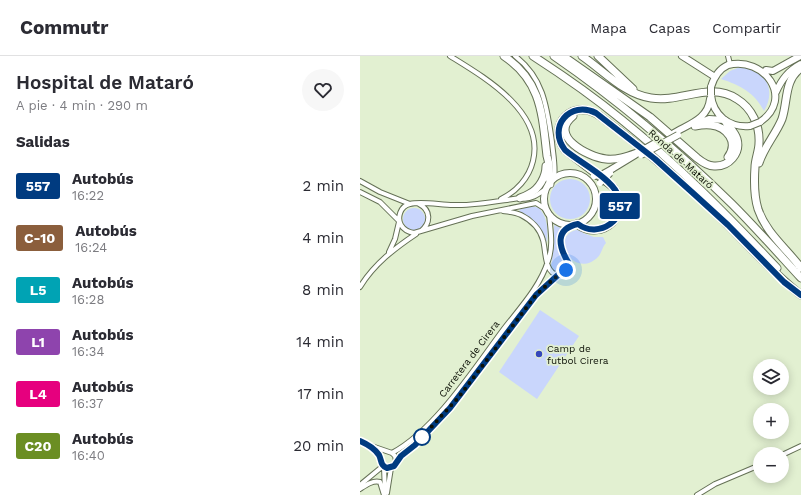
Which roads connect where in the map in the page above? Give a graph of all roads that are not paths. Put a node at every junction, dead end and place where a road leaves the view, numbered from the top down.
1 (450, 56) edge
2 (504, 56) edge
3 (515, 56) edge
4 (533, 56) edge
5 (554, 56) edge
6 (563, 56) edge
7 (582, 56) edge
8 (598, 56) edge
9 (682, 56) edge
10 (728, 56) edge
11 (800, 56) edge
12 (730, 64) junction
13 (801, 64) edge
14 (801, 68) edge
15 (766, 70) junction
16 (715, 77) junction
17 (776, 93) junction
18 (645, 97) junction
19 (711, 109) junction
20 (725, 120) junction
21 (695, 126) junction
22 (676, 134) junction
23 (687, 149) junction
24 (639, 154) junction
25 (547, 156) junction
26 (655, 159) junction
27 (613, 170) junction
28 (755, 172) junction
29 (567, 173) junction
30 (360, 181) edge
31 (550, 184) junction
32 (360, 192) edge
33 (520, 198) junction
34 (497, 201) junction
35 (410, 204) junction
36 (418, 204) junction
37 (594, 209) junction
38 (499, 210) junction
39 (548, 211) junction
40 (399, 222) junction
41 (575, 224) junction
42 (420, 232) junction
43 (388, 254) junction
44 (548, 263) junction
45 (801, 268) edge
46 (558, 275) junction
47 (801, 278) edge
48 (360, 287) edge
49 (801, 295) edge
50 (360, 442) edge
51 (366, 443) junction
52 (801, 446) edge
53 (789, 452) edge
54 (390, 453) junction
55 (381, 460) junction
56 (396, 461) junction
57 (384, 467) junction
58 (753, 467) edge
59 (391, 468) junction
60 (360, 485) edge
61 (360, 489) edge
62 (385, 495) edge
63 (697, 495) edge

1 - 34 street
2 - 25 highway
3 - 31 street
4 - 49 highway, Ronda de Mataró
5 - 47 highway, Ronda de Mataró
6 - 23 highway
7 - 18 highway
8 - 18 highway
9 - 16 street
10 - 12 street
11 - 15 street
12 - 15 street
12 - 16 street
13 - 17 street
14 - 28 highway
15 - 17 street
16 - 19 street, bridge
17 - 20 street, bridge
18 - 28 highway
19 - 20 street
19 - 22 street
20 - 21 street
20 - 23 highway
21 - 22 street
21 - 23 highway
22 - 24 street, bridge
24 - 26 highway
24 - 27 street
25 - 31 highway
25 - 33 highway
26 - 41 highway
26 - 49 highway
27 - 29 street, bridge
27 - 37 street, bridge
28 - 45 highway
29 - 31 street
29 - 37 street
30 - 35 street
31 - 33 street
31 - 39 street
32 - 40 street
33 - 34 street
34 - 36 street
35 - 36 street
35 - 40 street
36 - 42 street
37 - 41 street
38 - 39 street
38 - 42 street
38 - 44 street
39 - 41 street
39 - 44 street, Carretera de Cirera
40 - 42 street
40 - 43 street
41 - 46 street, Carretera de Cirera
42 - 43 street
43 - 48 street
44 - 46 street
44 - 54 street, Carretera de Cirera
46 - 56 street, Carretera de Cirera
50 - 51 street
51 - 54 street
51 - 55 street
52 - 53 street
54 - 55 street
54 - 56 street
55 - 57 street
56 - 59 street
57 - 59 street
57 - 60 street
57 - 62 street
58 - 63 street
59 - 62 street
61 - 62 street

